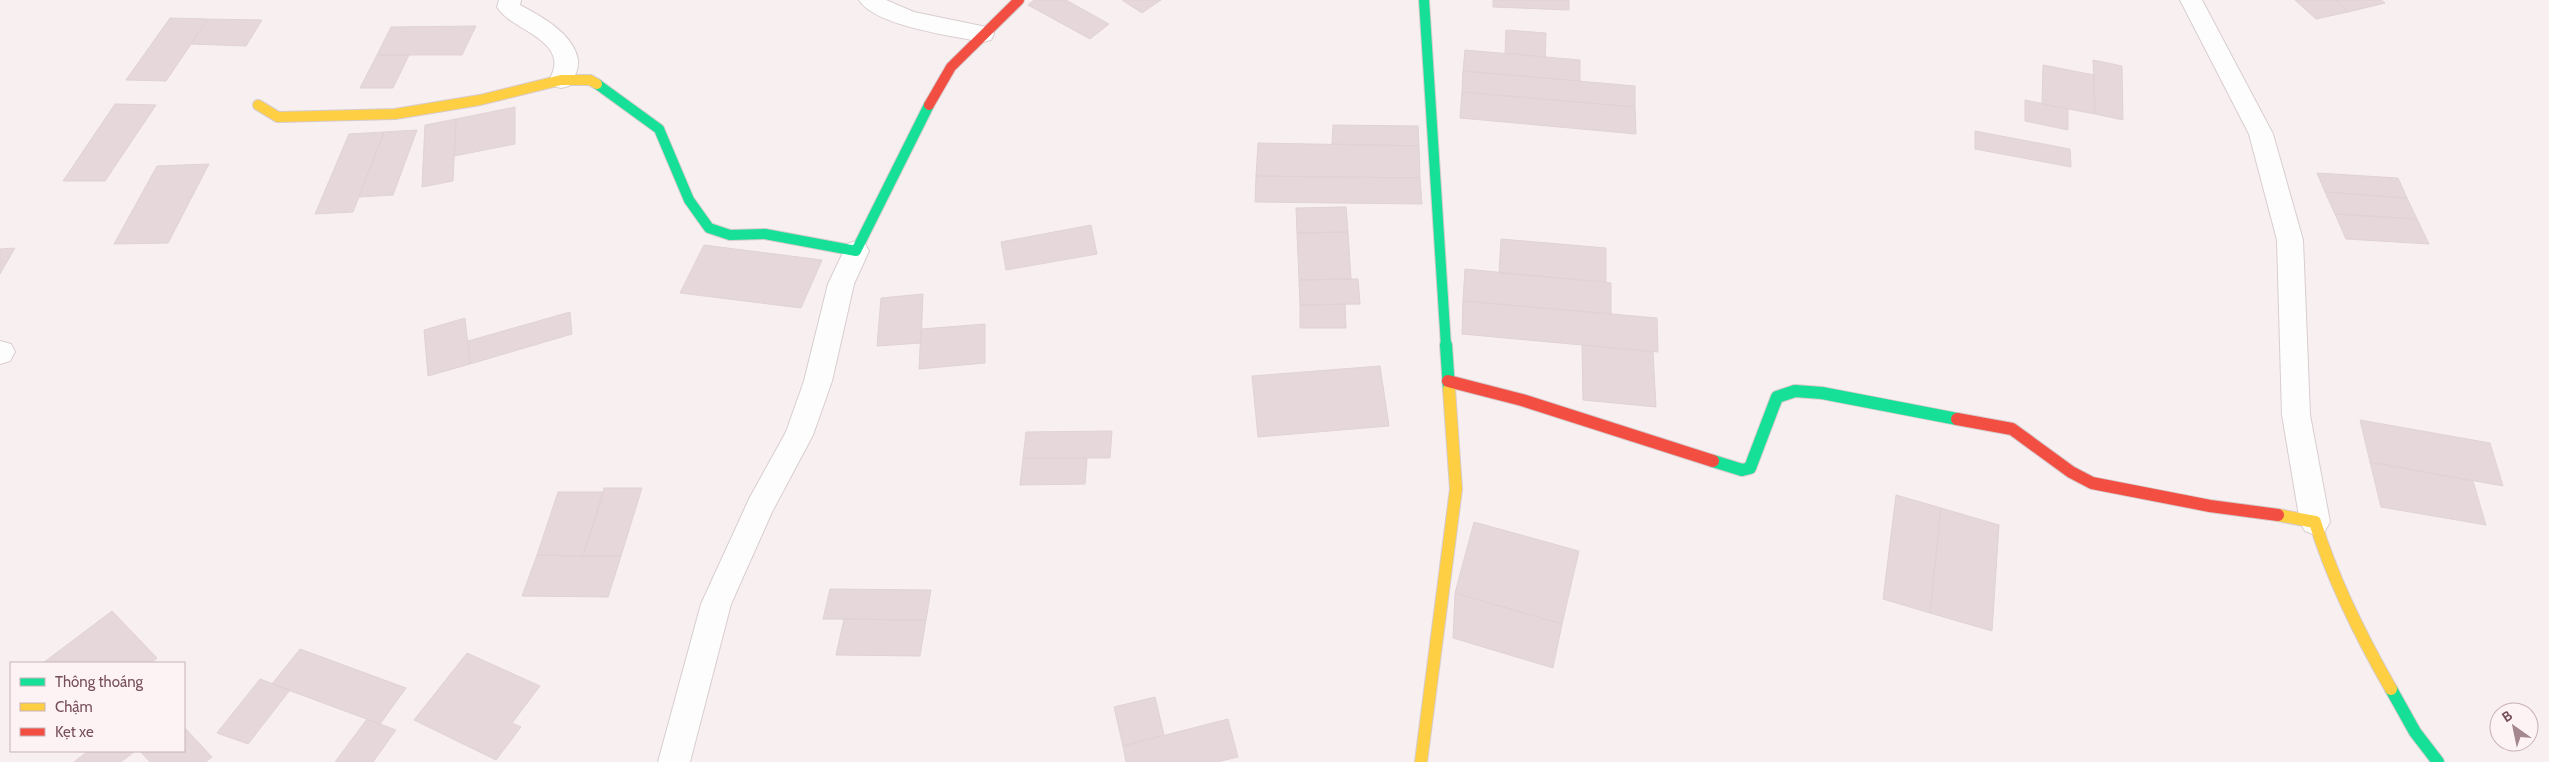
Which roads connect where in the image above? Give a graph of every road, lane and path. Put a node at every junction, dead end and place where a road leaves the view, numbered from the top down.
1 (510, 0) edge
2 (870, 0) edge
3 (1019, 0) edge
4 (1424, 0) edge
5 (2191, 0) edge
6 (983, 34) junction
7 (561, 80) junction
8 (258, 105) dead end
9 (856, 251) junction
10 (1448, 381) junction
11 (2315, 522) junction
12 (674, 762) edge
13 (1421, 762) edge
14 (2438, 762) edge

1 - 7 street
2 - 6 street
3 - 6 street
4 - 10 street
5 - 11 street
6 - 9 street
7 - 8 street
7 - 9 street
9 - 12 street
10 - 11 street
10 - 13 street
11 - 14 street

